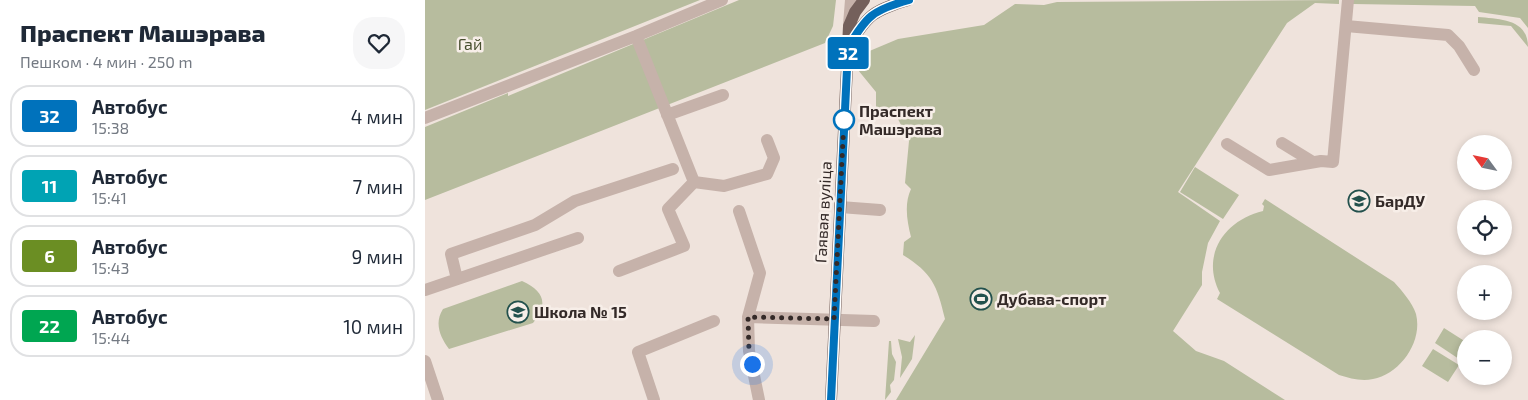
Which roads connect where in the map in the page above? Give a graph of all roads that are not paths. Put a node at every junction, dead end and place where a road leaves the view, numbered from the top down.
1 (722, 0) edge
2 (851, 0) edge
3 (864, 0) edge
4 (908, 0) edge
5 (1348, 0) edge
6 (849, 26) junction
7 (1346, 26) junction
8 (635, 36) junction
9 (848, 48) junction
10 (1474, 70) dead end
11 (723, 95) dead end
12 (667, 115) junction
13 (425, 118) edge
14 (767, 140) dead end
15 (1282, 143) dead end
16 (1227, 144) dead end
17 (1313, 162) junction
18 (673, 169) dead end
19 (694, 182) junction
20 (840, 207) junction
21 (880, 210) dead end
22 (739, 211) dead end
23 (578, 238) dead end
24 (619, 271) dead end
25 (457, 279) junction
26 (425, 290) edge
27 (748, 317) junction
28 (834, 319) junction
29 (715, 321) dead end
30 (874, 321) dead end
31 (425, 361) edge
32 (438, 400) edge
33 (654, 400) edge
34 (759, 400) edge
35 (831, 400) edge

1 - 8 street
2 - 6 street
3 - 6 main road
4 - 9 main road
5 - 7 street
6 - 9 main road, Гаявая вуліца
7 - 10 street
7 - 17 street
8 - 12 street
8 - 13 street
9 - 20 main road, Гаявая вуліца
11 - 12 street
12 - 19 street
14 - 19 street
15 - 17 street
16 - 17 street
18 - 25 street
19 - 24 street
20 - 21 street
20 - 28 main road, Гаявая вуліца
22 - 27 street
23 - 25 street
25 - 26 street
27 - 28 street
27 - 34 street
28 - 30 street
28 - 35 main road, Гаявая вуліца
29 - 33 street
31 - 32 street

